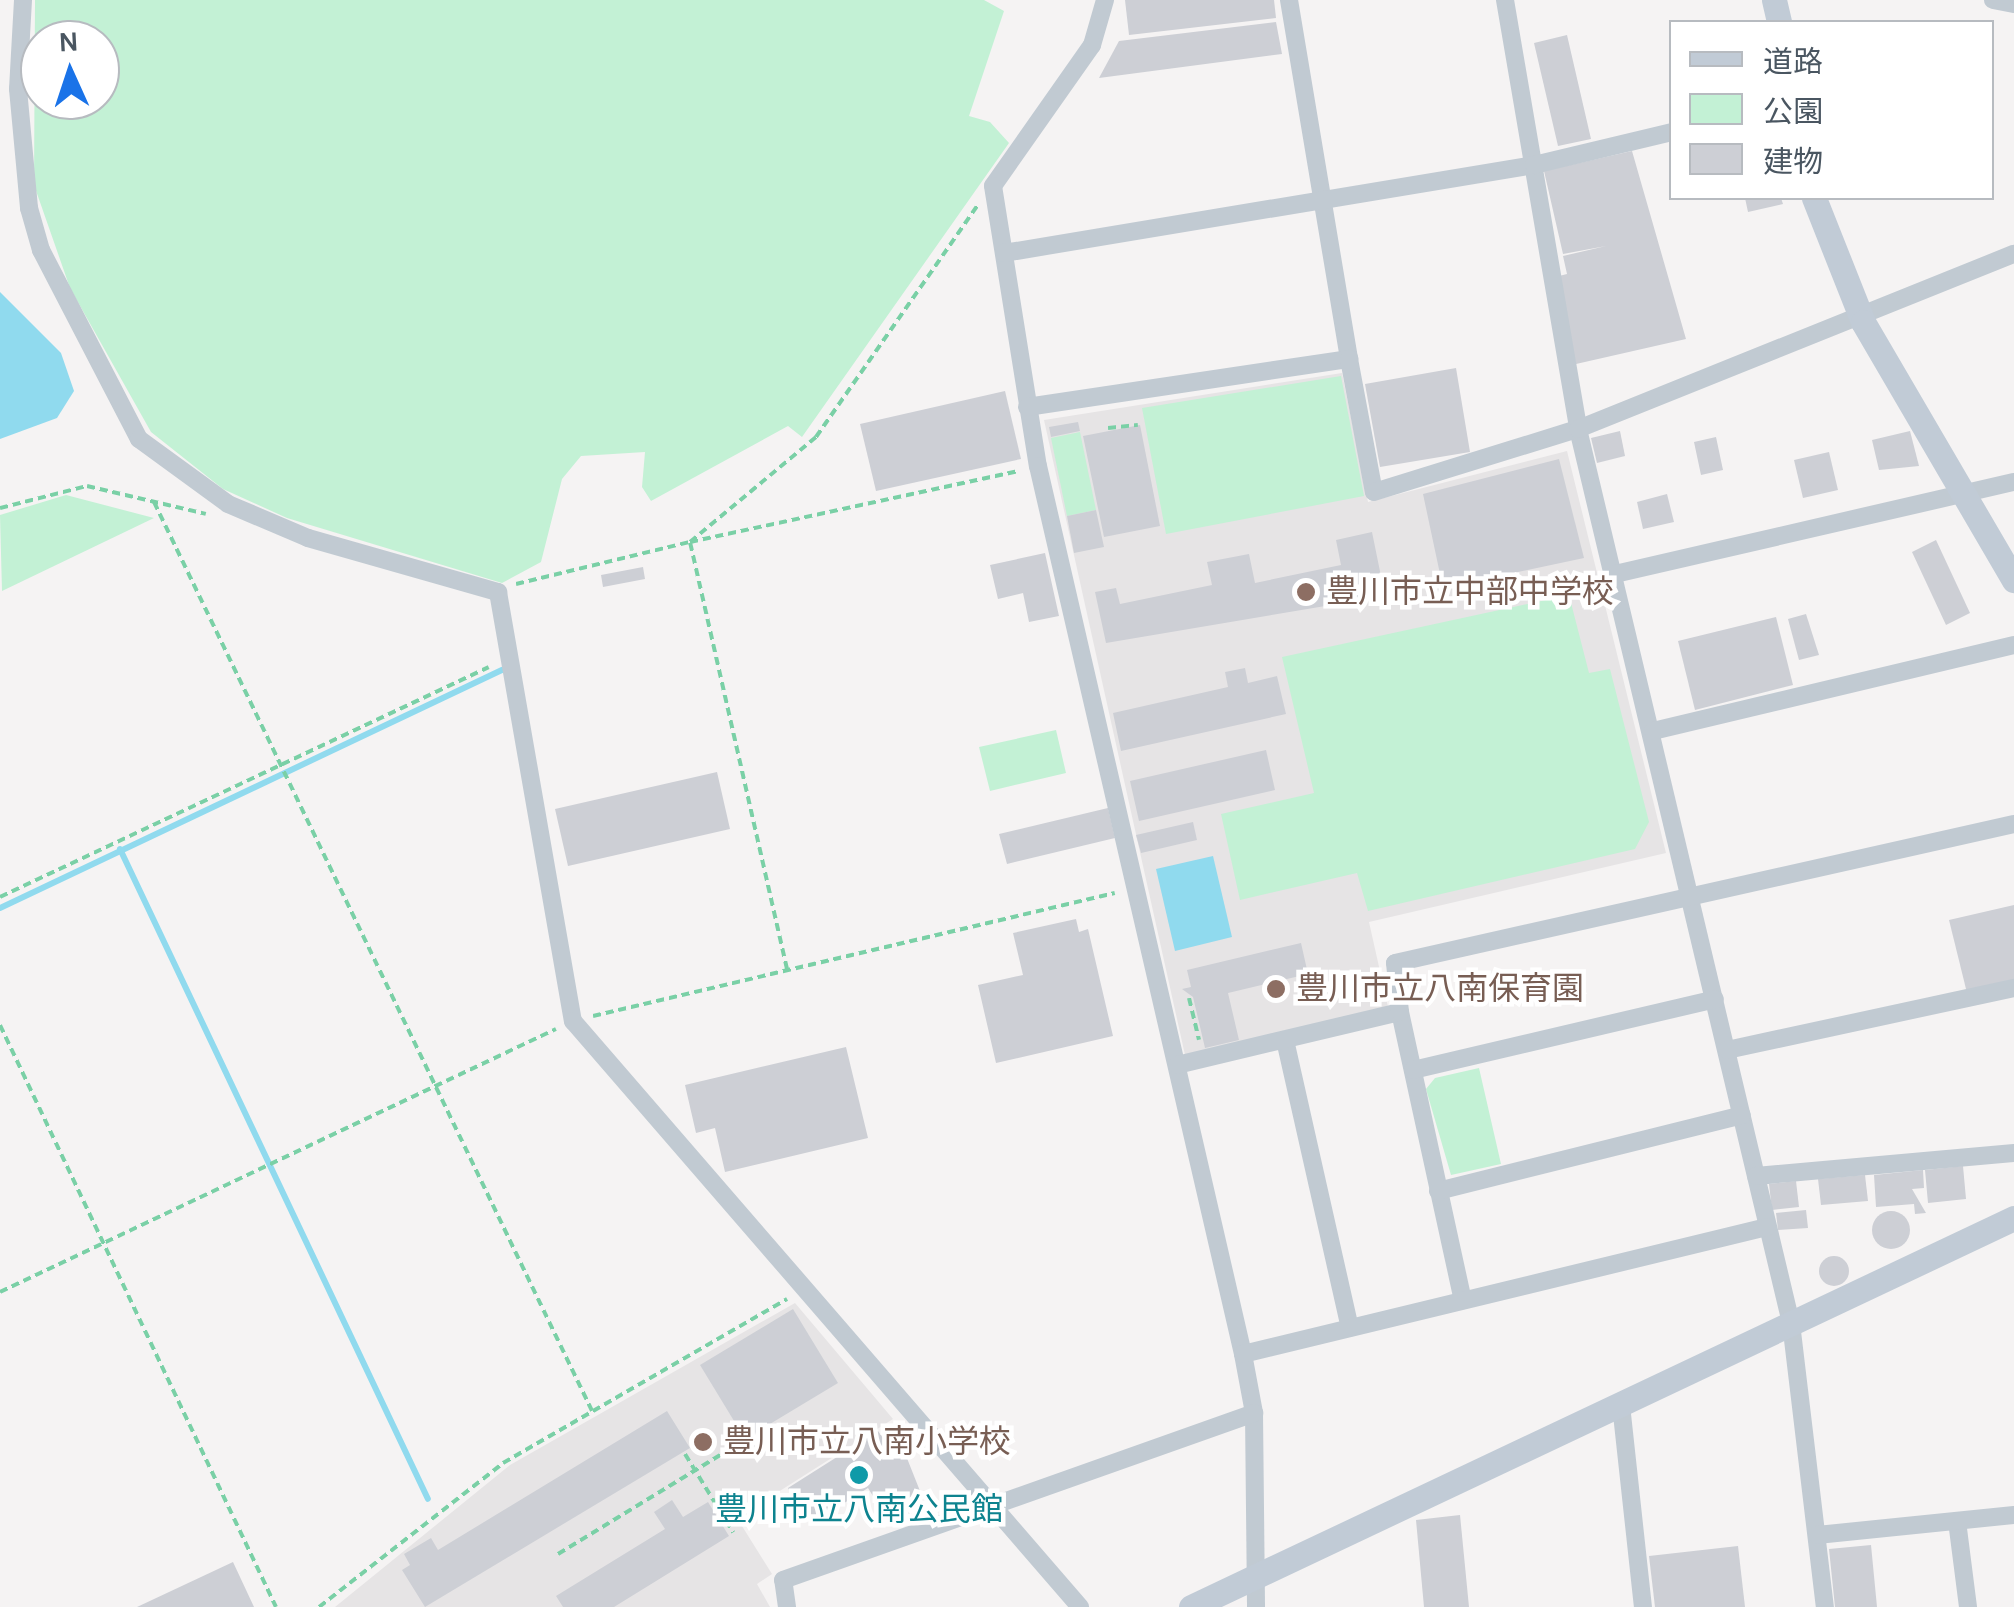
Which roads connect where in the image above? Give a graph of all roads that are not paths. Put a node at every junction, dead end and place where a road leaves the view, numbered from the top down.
1 (23, 0) edge
2 (1106, 0) edge
3 (1289, 0) edge
4 (1505, 0) edge
5 (1993, 0) edge
6 (2014, 4) edge
7 (1669, 133) edge
8 (1534, 165) junction
9 (1815, 200) edge
10 (1322, 202) junction
11 (1004, 253) junction
12 (2014, 254) edge
13 (1863, 322) junction
14 (1349, 359) junction
15 (1027, 407) junction
16 (1578, 429) junction
17 (2014, 482) edge
18 (1967, 490) junction
19 (1615, 574) junction
20 (2014, 580) edge
21 (2014, 644) edge
22 (1653, 731) junction
23 (2014, 824) edge
24 (1692, 896) junction
25 (2014, 988) edge
26 (1715, 999) junction
27 (1400, 1012) junction
28 (1285, 1040) junction
29 (1727, 1050) junction
30 (1178, 1065) junction
31 (1413, 1070) junction
32 (1742, 1115) junction
33 (2014, 1153) edge
34 (1756, 1176) junction
35 (1438, 1191) junction
36 (2014, 1218) edge
37 (1767, 1227) junction
38 (1462, 1300) junction
39 (1791, 1323) junction
40 (1350, 1328) junction
41 (1243, 1354) junction
42 (1621, 1405) junction
43 (1254, 1413) junction
44 (990, 1500) junction
45 (2014, 1515) edge
46 (1957, 1522) junction
47 (1817, 1535) junction
48 (1256, 1576) junction
49 (787, 1607) edge
50 (1080, 1607) edge
51 (1191, 1607) edge
52 (1256, 1607) edge
53 (1643, 1607) edge
54 (1825, 1607) edge
55 (1968, 1607) edge

1 - 44 street
2 - 11 street
3 - 10 street
4 - 8 street
5 - 6 street
7 - 8 street
8 - 10 street
8 - 16 street
9 - 13 street
10 - 11 street
10 - 14 street
11 - 15 street
12 - 13 street
13 - 16 street
13 - 18 street
14 - 15 street
14 - 16 street
15 - 30 street
16 - 19 street
17 - 18 street
18 - 19 street
18 - 20 street
19 - 22 street
21 - 22 street
22 - 24 street
23 - 24 street
24 - 26 street
24 - 27 street
25 - 29 street
26 - 29 street
26 - 31 street
27 - 28 street
27 - 31 street
28 - 30 street
28 - 40 street
29 - 32 street
30 - 41 street
31 - 35 street
32 - 34 street
32 - 35 street
33 - 34 street
34 - 37 street
35 - 38 street
36 - 39 street
37 - 38 street
37 - 39 street
38 - 40 street
39 - 42 street
39 - 47 street
40 - 41 street
41 - 43 street
42 - 48 street
42 - 53 street
43 - 44 street
43 - 48 street
44 - 49 street
44 - 50 street
45 - 46 street
46 - 47 street
46 - 55 street
47 - 54 street
48 - 51 street
48 - 52 street

